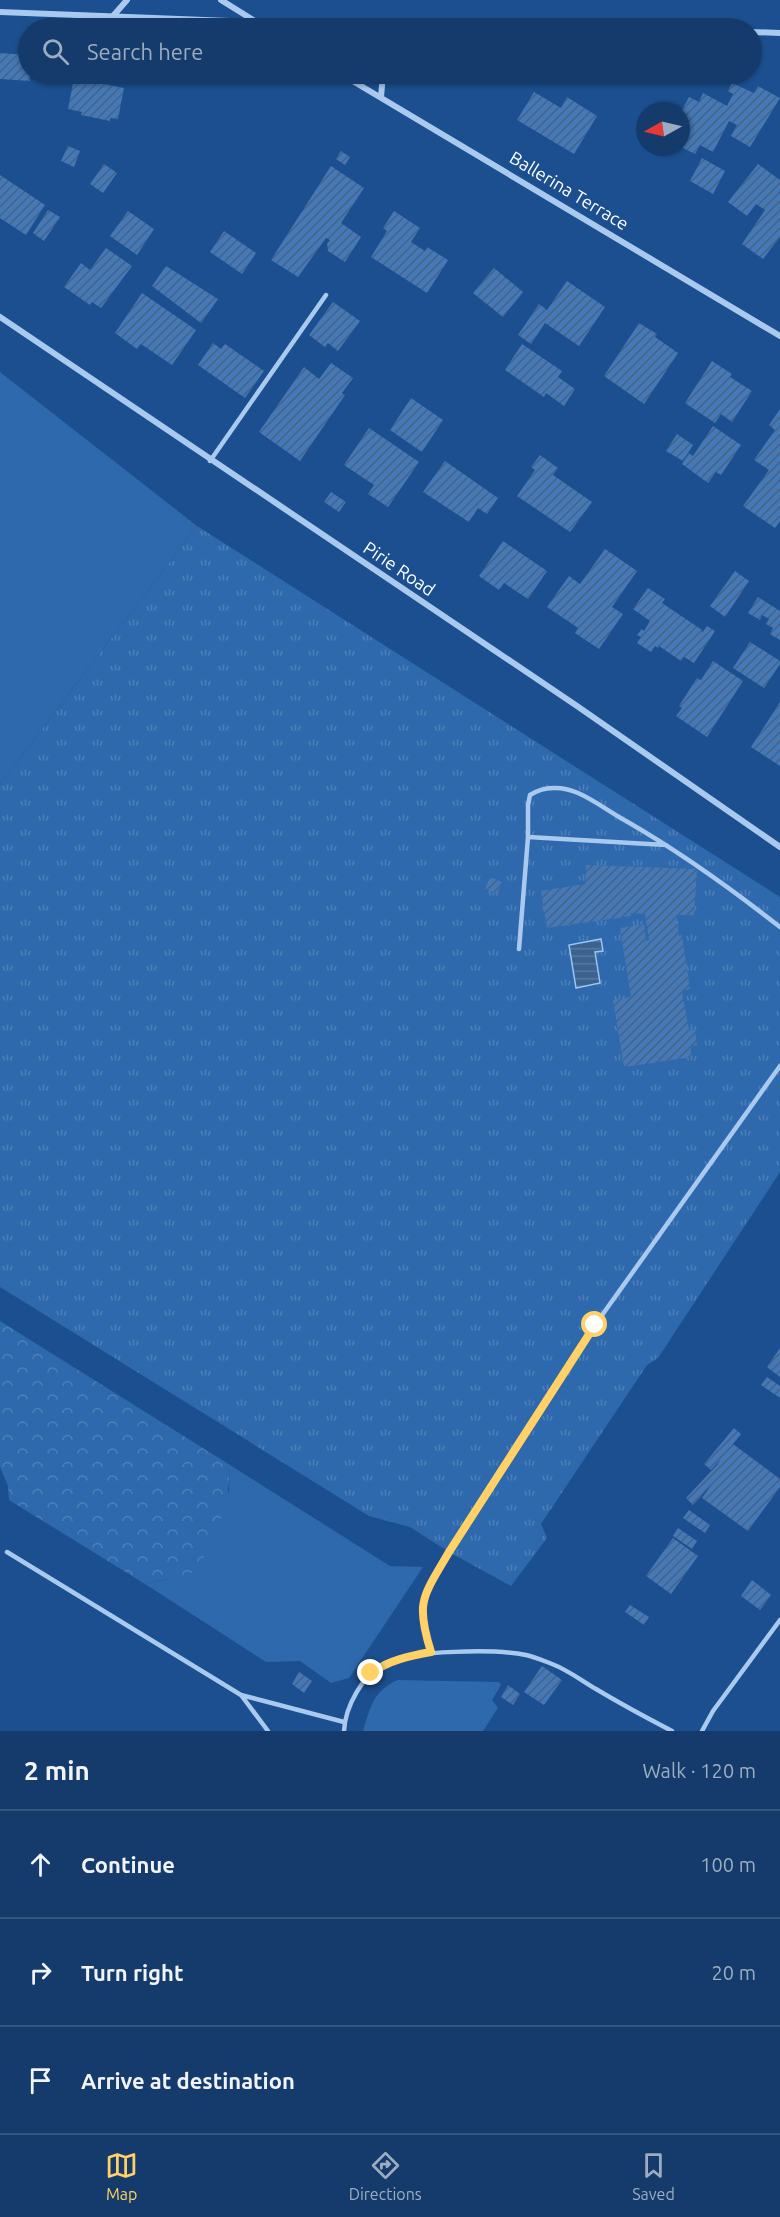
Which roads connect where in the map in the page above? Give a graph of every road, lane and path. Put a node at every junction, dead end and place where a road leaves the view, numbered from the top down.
1 (126, 0) edge
2 (221, 0) edge
3 (0, 12) edge
4 (113, 16) junction
5 (161, 18) edge
6 (250, 18) edge
7 (762, 32) edge
8 (780, 33) edge
9 (358, 84) edge
10 (382, 84) edge
11 (381, 97) junction
12 (326, 295) dead end
13 (0, 317) edge
14 (780, 336) edge
15 (210, 461) junction
16 (528, 837) junction
17 (669, 845) junction
18 (780, 847) edge
19 (780, 927) edge
20 (519, 949) dead end
21 (780, 1066) edge
22 (7, 1552) dead end
23 (780, 1620) edge
24 (431, 1652) junction
25 (241, 1695) junction
26 (344, 1722) junction
27 (268, 1731) edge
28 (344, 1731) edge
29 (672, 1731) edge
30 (702, 1731) edge

1 - 4 street
2 - 6 street
3 - 4 street
4 - 5 street
7 - 8 street
9 - 11 street, Ballerina Terrace
10 - 11 street
11 - 14 street, Ballerina Terrace
12 - 15 lane
13 - 15 street, Pirie Road
15 - 18 street, Pirie Road
16 - 17 lane
16 - 17 lane
16 - 20 lane
17 - 19 lane
21 - 24 lane
22 - 25 lane
23 - 30 lane
24 - 26 lane
24 - 29 lane
25 - 26 lane
25 - 27 lane
26 - 28 lane

